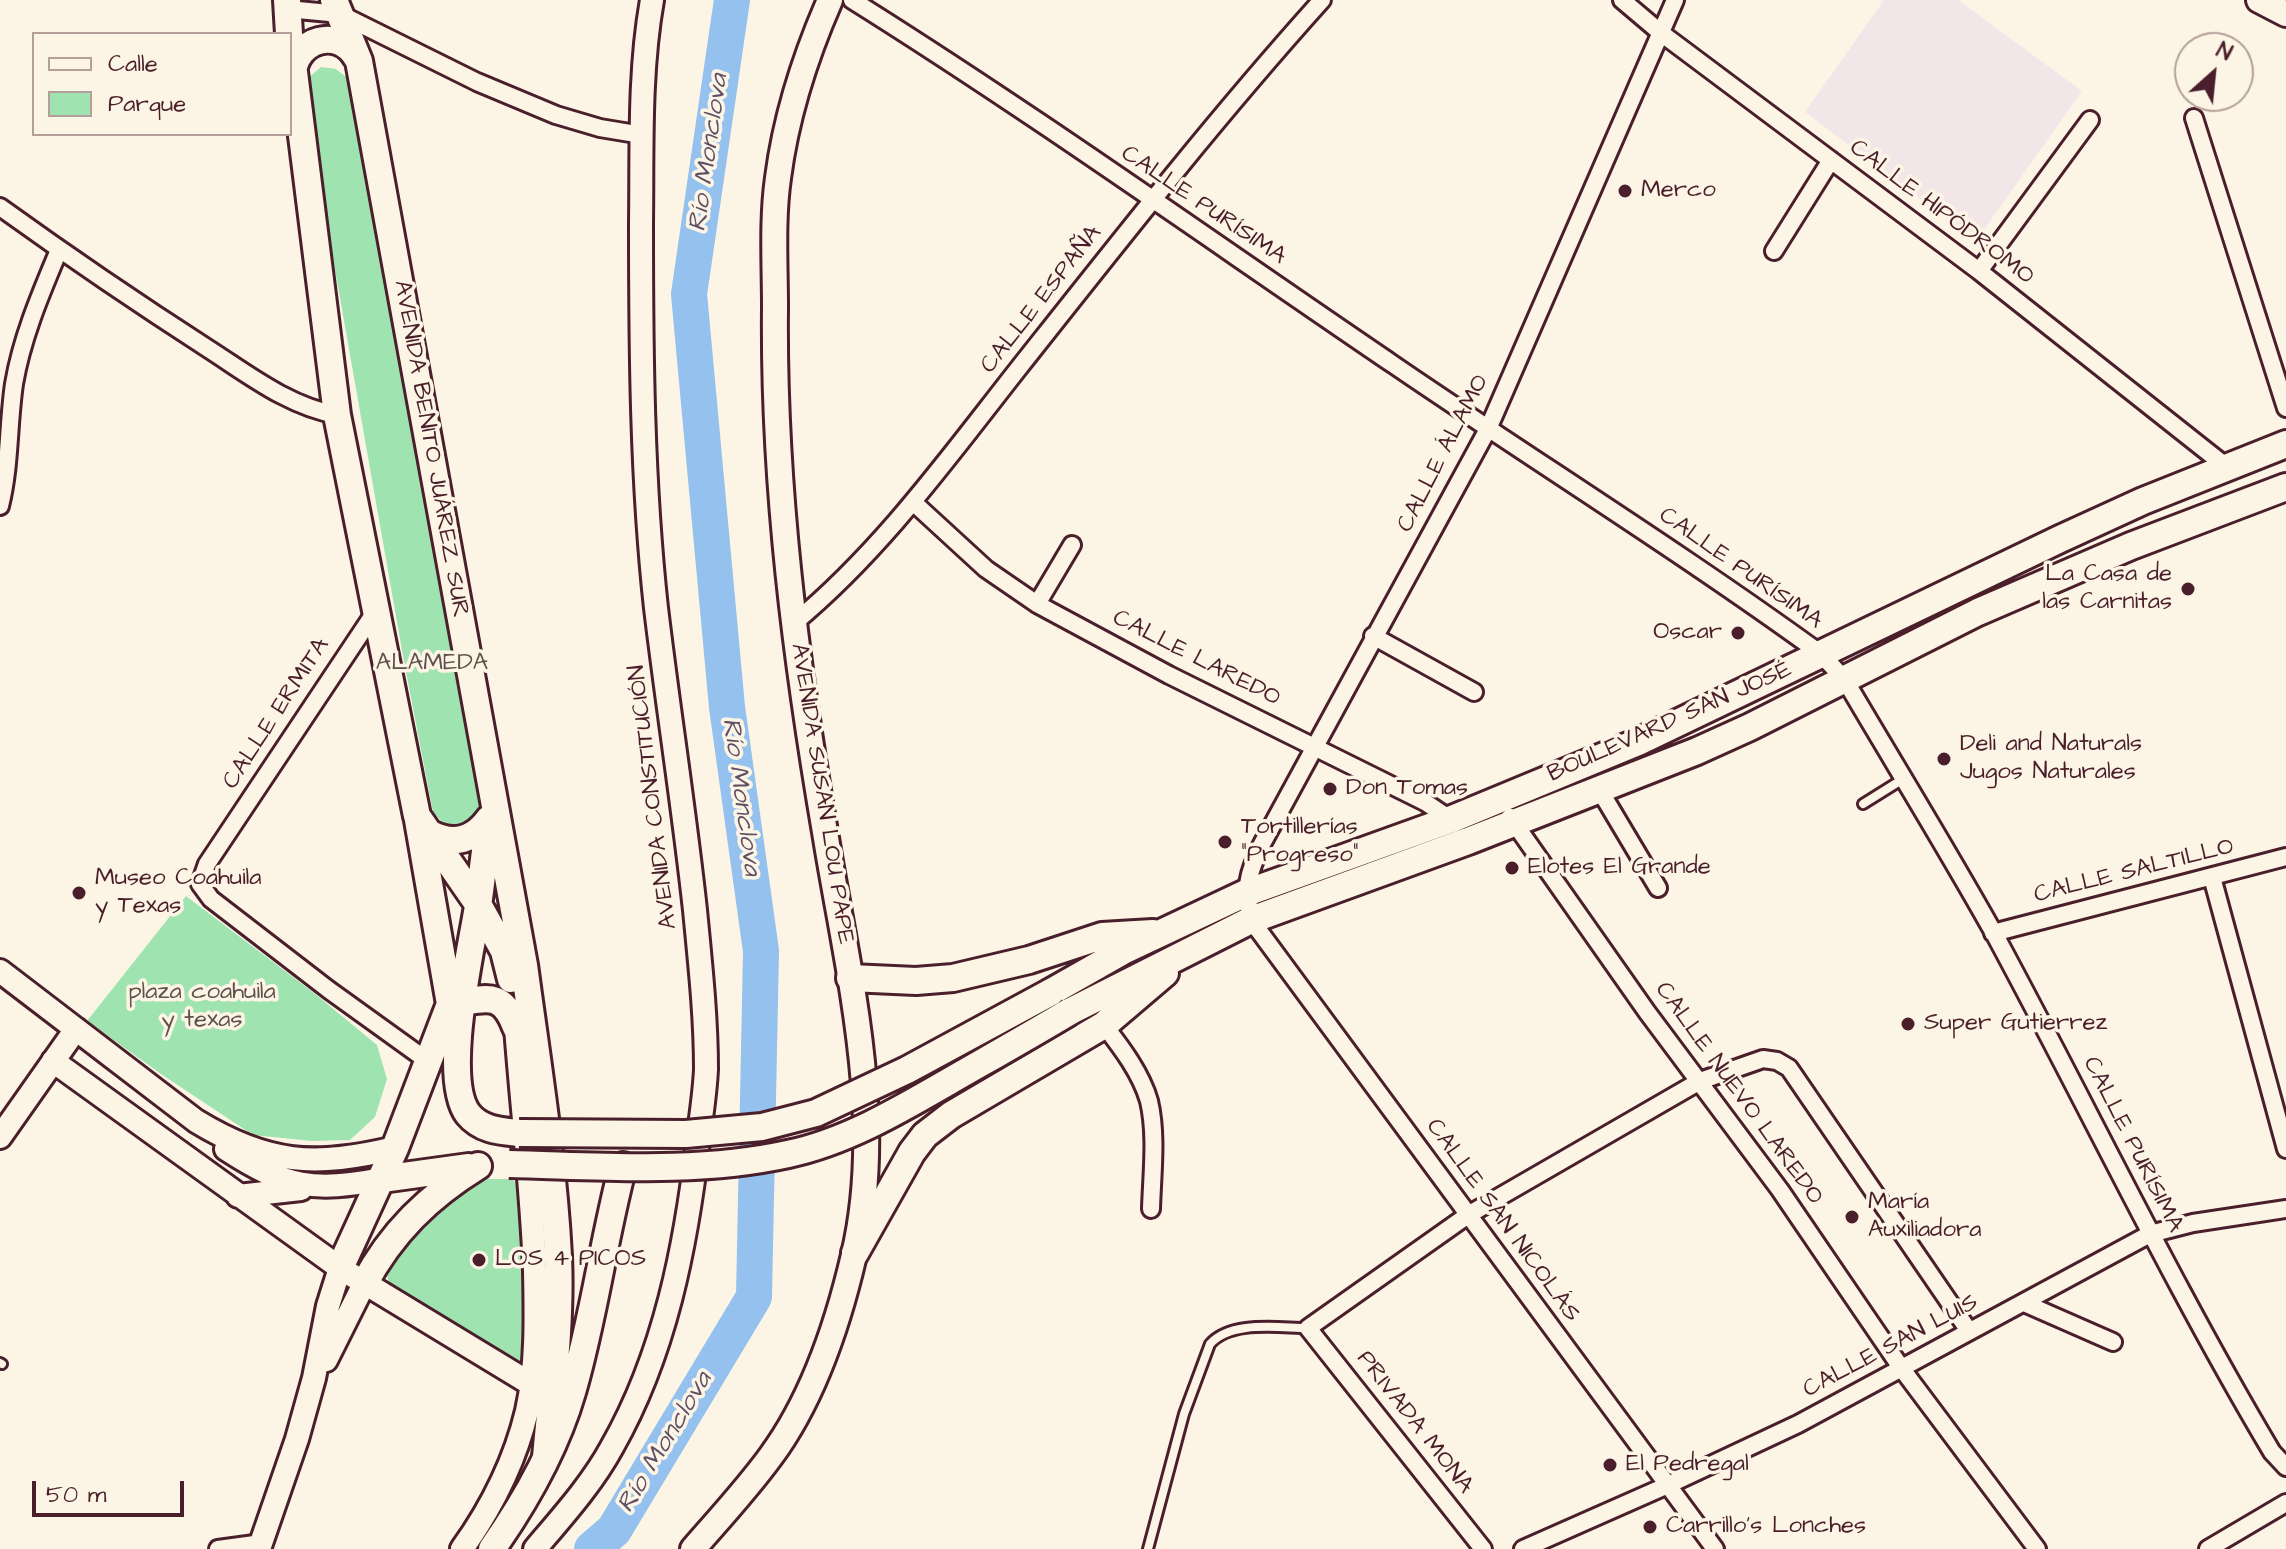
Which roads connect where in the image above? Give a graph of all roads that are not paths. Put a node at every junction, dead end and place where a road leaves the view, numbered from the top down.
1 (652, 0) edge
2 (830, 0) edge
3 (852, 0) edge
4 (1322, 0) edge
5 (1622, 0) edge
6 (1675, 0) edge
7 (2259, 0) edge
8 (337, 7) edge
9 (2286, 13) edge
10 (288, 14) edge
11 (1661, 33) junction
12 (359, 61) junction
13 (292, 64) edge
14 (293, 76) junction
15 (2194, 118) dead end
16 (2090, 120) dead end
17 (642, 135) junction
18 (1831, 160) junction
19 (1151, 200) junction
20 (0, 207) edge
21 (59, 250) junction
22 (1774, 251) dead end
23 (1979, 271) junction
24 (2286, 408) edge
25 (337, 415) junction
26 (1488, 429) junction
27 (2286, 444) edge
28 (2228, 468) junction
29 (2286, 487) edge
30 (913, 502) junction
31 (0, 506) edge
32 (1072, 545) dead end
33 (1037, 604) junction
34 (377, 609) junction
35 (794, 623) junction
36 (1373, 636) junction
37 (1821, 654) junction
38 (1779, 674) junction
39 (1845, 680) junction
40 (1474, 692) dead end
41 (1685, 721) junction
42 (1750, 727) junction
43 (1313, 745) junction
44 (1903, 779) junction
45 (1599, 789) junction
46 (1497, 799) junction
47 (1863, 804) dead end
48 (491, 808) junction
49 (1452, 819) junction
50 (1513, 822) junction
51 (424, 825) junction
52 (1468, 841) junction
53 (2286, 857) edge
54 (2212, 877) junction
55 (1658, 888) dead end
56 (1246, 893) junction
57 (478, 904) junction
58 (1251, 920) junction
59 (1161, 933) junction
60 (1993, 933) junction
61 (1184, 953) junction
62 (0, 971) edge
63 (850, 978) junction
64 (1051, 992) joint
65 (456, 1003) junction
66 (1104, 1025) junction
67 (516, 1027) junction
68 (76, 1029) junction
69 (53, 1061) junction
70 (429, 1062) junction
71 (1700, 1081) junction
72 (196, 1121) junction
73 (0, 1137) edge
74 (395, 1148) junction
75 (2286, 1149) edge
76 (478, 1166) junction
77 (623, 1166) junction
78 (382, 1179) junction
79 (313, 1187) junction
80 (238, 1196) junction
81 (1151, 1209) dead end
82 (2286, 1209) edge
83 (1468, 1215) junction
84 (2150, 1234) junction
85 (855, 1253) junction
86 (340, 1268) junction
87 (364, 1284) junction
88 (2024, 1303) junction
89 (1308, 1328) junction
90 (1969, 1331) junction
91 (2113, 1342) dead end
92 (1902, 1369) junction
93 (314, 1378) junction
94 (531, 1384) junction
95 (546, 1457) junction
96 (2286, 1467) edge
97 (1668, 1485) junction
98 (2286, 1503) edge
99 (260, 1546) edge
100 (698, 1547) edge
101 (218, 1549) edge
102 (462, 1549) edge
103 (492, 1549) edge
104 (535, 1549) edge
105 (1148, 1549) edge
106 (1483, 1549) edge
107 (1523, 1549) edge
108 (1715, 1549) edge
109 (2037, 1549) edge
110 (2208, 1549) edge

1 - 17 street, AVENIDA CONSTITUCIÓN
2 - 35 main road, AVENIDA SUSAN LOU PAPE
3 - 19 street, CALLE PURÍSIMA
4 - 19 street, CALLE ESPAÑA
5 - 11 street, CALLE HIPÓDROMO
6 - 11 street, CALLE ÁLAMO
7 - 9 main road
8 - 10 street
8 - 12 main road, AVENIDA BENITO JUÁREZ SUR
8 - 17 street
11 - 18 street, CALLE HIPÓDROMO
11 - 26 street, CALLE ÁLAMO
12 - 14 main road
12 - 48 main road, AVENIDA BENITO JUÁREZ SUR
13 - 14 main road
14 - 25 main road
15 - 24 street
16 - 23 street
17 - 104 street, AVENIDA CONSTITUCIÓN
18 - 22 street
18 - 23 street, CALLE HIPÓDROMO
19 - 26 street, CALLE PURÍSIMA
19 - 30 street, CALLE ESPAÑA
20 - 21 street
21 - 25 street
21 - 31 street
23 - 28 street, CALLE HIPÓDROMO
25 - 34 main road
26 - 36 street, CALLE ÁLAMO
26 - 37 street, CALLE PURÍSIMA
27 - 28 main road, BOULEVARD SAN JOSÉ
28 - 37 main road, BOULEVARD SAN JOSÉ
29 - 39 main road, BOULEVARD SAN JOSÉ
30 - 33 street, CALLE LAREDO
30 - 35 street, CALLE ESPAÑA
32 - 33 street
33 - 43 street, CALLE LAREDO
34 - 51 main road
34 - 70 street, CALLE ERMITA
35 - 63 main road, AVENIDA SUSAN LOU PAPE
36 - 40 street
36 - 43 street, CALLE ÁLAMO
37 - 38 main road, BOULEVARD SAN JOSÉ
37 - 39 street, CALLE PURÍSIMA
38 - 41 main road, BOULEVARD SAN JOSÉ
38 - 42 main road
39 - 42 main road, BOULEVARD SAN JOSÉ
39 - 44 street, CALLE PURÍSIMA
41 - 42 main road
41 - 46 main road, BOULEVARD SAN JOSÉ
42 - 45 main road, BOULEVARD SAN JOSÉ
43 - 49 street, CALLE LAREDO
43 - 56 street, CALLE ÁLAMO
44 - 47 lane
44 - 60 street, CALLE PURÍSIMA
45 - 50 main road, BOULEVARD SAN JOSÉ
45 - 55 street
46 - 49 main road, BOULEVARD SAN JOSÉ
46 - 50 street, CALLE NUEVO LAREDO
48 - 51 main road
48 - 57 main road, AVENIDA BENITO JUÁREZ SUR
48 - 95 main road
49 - 52 street, CALLE LAREDO
49 - 56 main road, BOULEVARD SAN JOSÉ
50 - 52 main road, BOULEVARD SAN JOSÉ
50 - 71 street, CALLE NUEVO LAREDO
51 - 57 main road
51 - 65 main road
52 - 58 main road, BOULEVARD SAN JOSÉ
53 - 54 street, CALLE SALTILLO
54 - 60 street, CALLE SALTILLO
54 - 75 street
56 - 58 street, CALLE ÁLAMO
56 - 59 main road, BOULEVARD SAN JOSÉ
57 - 65 main road, AVENIDA BENITO JUÁREZ SUR
57 - 67 main road
58 - 61 main road, BOULEVARD SAN JOSÉ
58 - 83 street, CALLE SAN NICOLÁS
59 - 63 main road
59 - 64 main road, BOULEVARD SAN JOSÉ
60 - 84 street, CALLE PURÍSIMA
61 - 66 main road
61 - 77 main road, BOULEVARD SAN JOSÉ, bridge
62 - 68 street
63 - 85 main road, AVENIDA SUSAN LOU PAPE
64 - 65 main road, AVENIDA BENITO JUÁREZ SUR, bridge
65 - 67 main road
65 - 70 main road
66 - 81 street
66 - 85 main road
67 - 94 street
68 - 69 street
68 - 72 street
69 - 73 street
69 - 80 street
70 - 74 main road
71 - 83 street
71 - 90 street
71 - 92 street, CALLE NUEVO LAREDO
72 - 74 street
72 - 79 street
74 - 78 main road
76 - 77 main road, BOULEVARD SAN JOSÉ, bridge
76 - 78 main road, BOULEVARD SAN JOSÉ
76 - 87 main road
77 - 95 main road
78 - 79 street
78 - 86 main road
79 - 80 street
80 - 86 street
82 - 84 street, CALLE SAN LUIS
83 - 89 street
83 - 97 street, CALLE SAN NICOLÁS
84 - 88 street, CALLE SAN LUIS
84 - 96 street, CALLE PURÍSIMA
85 - 100 main road, AVENIDA SUSAN LOU PAPE
86 - 87 street
86 - 93 street
87 - 93 street
87 - 94 street
88 - 90 street, CALLE SAN LUIS
88 - 91 street
89 - 105 lane
89 - 106 street, PRIVADA MONA
90 - 92 street, CALLE SAN LUIS
92 - 97 street, CALLE SAN LUIS
92 - 109 street, CALLE NUEVO LAREDO
93 - 99 street
94 - 102 street
95 - 103 main road
97 - 107 street, CALLE SAN LUIS
97 - 108 street, CALLE SAN NICOLÁS
98 - 110 street
99 - 101 street

